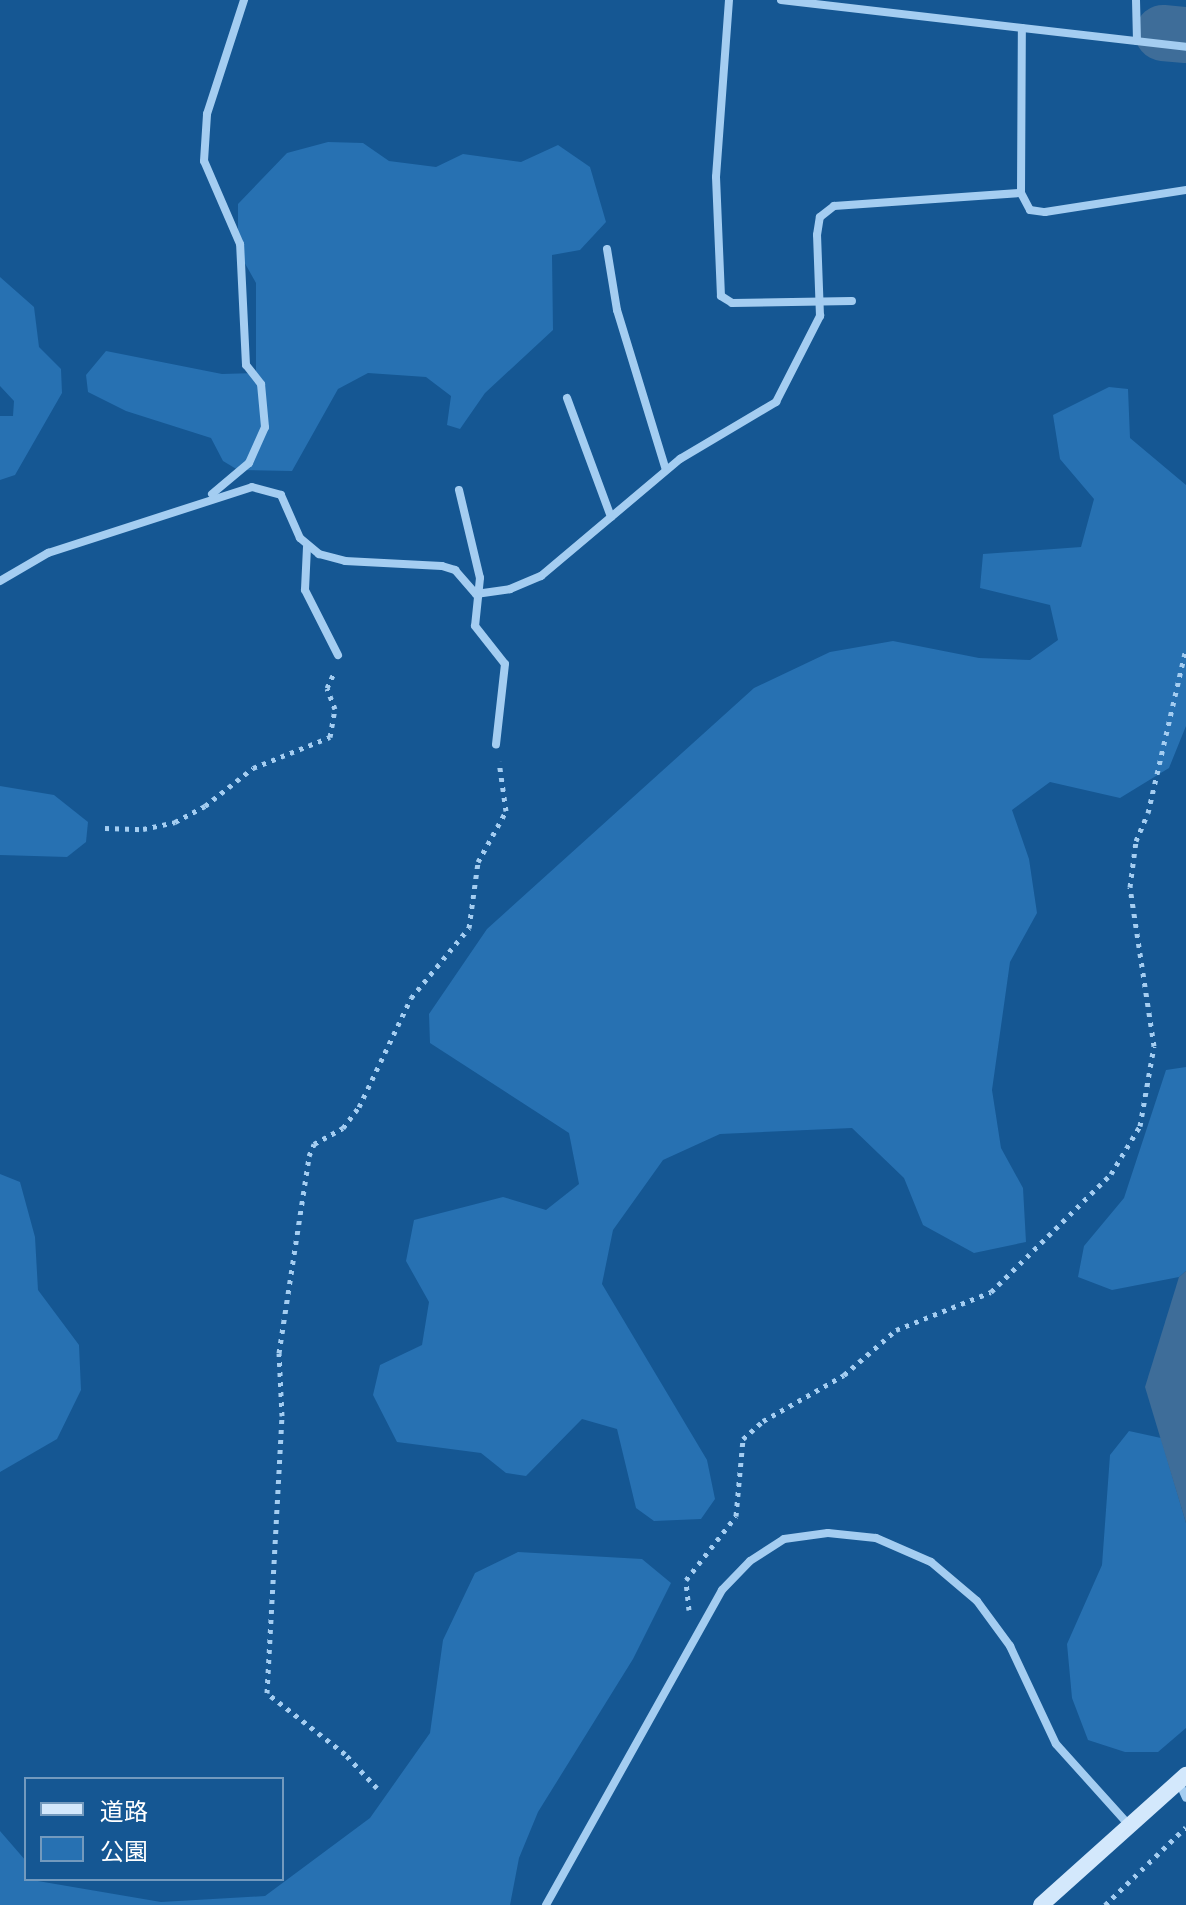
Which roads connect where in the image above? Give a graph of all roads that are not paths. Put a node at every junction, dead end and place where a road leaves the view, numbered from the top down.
1 (244, 0) edge
2 (729, 0) edge
3 (781, 0) edge
4 (1136, 0) edge
5 (850, 4) edge
6 (1022, 28) junction
7 (1137, 41) junction
8 (1186, 47) edge
9 (1186, 190) edge
10 (1021, 193) junction
11 (607, 249) dead end
12 (819, 299) junction
13 (852, 301) dead end
14 (567, 398) dead end
15 (666, 470) junction
16 (459, 490) dead end
17 (207, 499) junction
18 (611, 517) junction
19 (307, 547) junction
20 (0, 581) edge
21 (476, 594) junction
22 (338, 655) road end
23 (496, 744) road end
24 (1182, 1778) edge
25 (1186, 1798) edge
26 (1129, 1825) junction
27 (546, 1905) edge
28 (1041, 1905) edge

1 - 17 street
2 - 12 street
3 - 5 street
4 - 7 street
5 - 6 street
6 - 7 street
6 - 10 street
7 - 8 street
9 - 10 street
10 - 12 street
11 - 15 street
12 - 13 street
12 - 15 street
14 - 18 street
15 - 18 street
16 - 21 street
17 - 19 street
17 - 20 street
18 - 21 street
19 - 21 street
19 - 22 street
21 - 23 street
24 - 25 street
24 - 26 main road
26 - 27 street
26 - 28 main road

